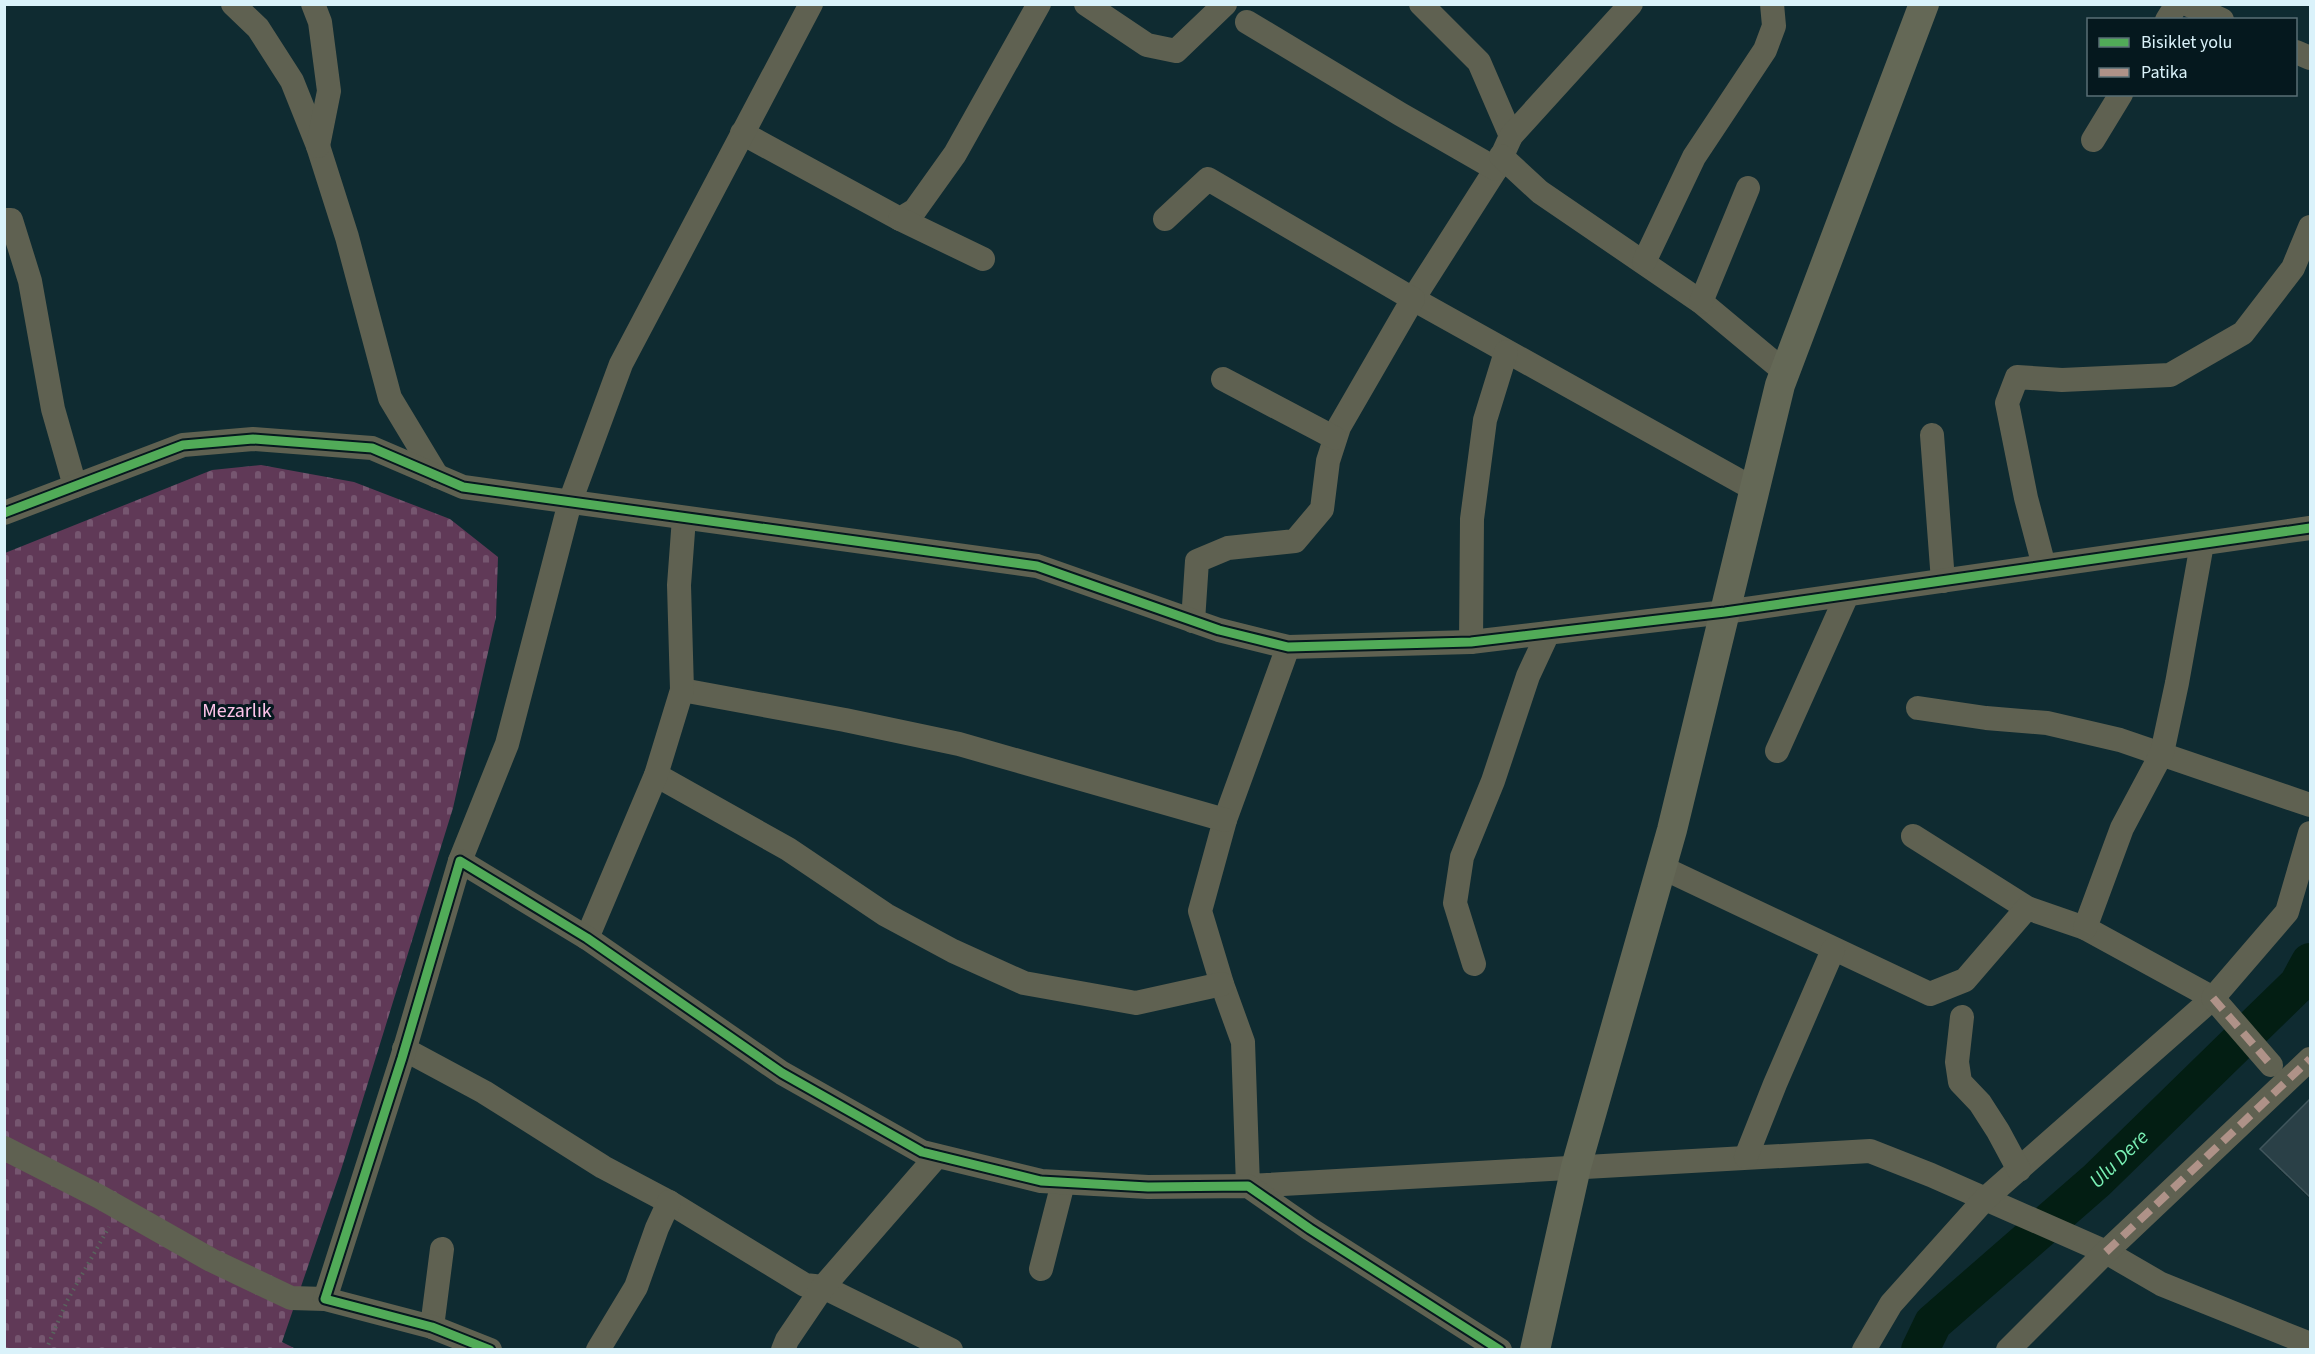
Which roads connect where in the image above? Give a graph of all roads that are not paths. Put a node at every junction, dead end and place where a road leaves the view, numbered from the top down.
1 (233, 4) edge
2 (313, 4) edge
3 (811, 4) edge
4 (1039, 4) edge
5 (1086, 4) edge
6 (1225, 4) edge
7 (1421, 4) edge
8 (1631, 4) edge
9 (1772, 4) edge
10 (1924, 4) edge
11 (2177, 4) edge
12 (2187, 4) edge
13 (2168, 18) edge
14 (2218, 18) edge
15 (1247, 22) dead end
16 (2120, 96) edge
17 (742, 133) junction
18 (2093, 140) dead end
19 (318, 146) junction
20 (1502, 154) junction
21 (1748, 188) dead end
22 (900, 219) junction
23 (1165, 219) dead end
24 (4, 220) edge
25 (2310, 227) edge
26 (983, 259) dead end
27 (1644, 262) junction
28 (1413, 299) junction
29 (1701, 302) junction
30 (1506, 352) junction
31 (1785, 372) junction
32 (1223, 379) dead end
33 (1932, 435) dead end
34 (1335, 438) junction
35 (437, 476) junction
36 (75, 486) junction
37 (1754, 489) junction
38 (570, 502) junction
39 (4, 513) edge
40 (684, 518) junction
41 (2310, 528) edge
42 (2202, 544) junction
43 (2044, 566) junction
44 (1942, 581) junction
45 (1847, 595) junction
46 (1725, 612) junction
47 (1193, 621) junction
48 (1548, 633) junction
49 (1471, 642) junction
50 (1287, 647) junction
51 (682, 690) junction
52 (1918, 708) dead end
53 (1777, 752) dead end
54 (2162, 753) junction
55 (656, 776) junction
56 (2310, 805) edge
57 (1225, 820) junction
58 (2310, 833) edge
59 (1913, 836) dead end
60 (460, 861) junction
61 (1662, 867) junction
62 (2027, 908) junction
63 (2085, 928) junction
64 (587, 938) junction
65 (1833, 950) junction
66 (1474, 964) dead end
67 (1222, 984) junction
68 (2213, 998) junction
69 (1962, 1017) dead end
70 (404, 1049) junction
71 (2310, 1059) edge
72 (2271, 1065) dead end
73 (4, 1148) edge
74 (937, 1156) junction
75 (1746, 1157) junction
76 (1576, 1167) junction
77 (2019, 1170) junction
78 (1063, 1182) junction
79 (1248, 1186) junction
80 (1985, 1199) junction
81 (669, 1202) junction
82 (442, 1249) dead end
83 (2106, 1252) junction
84 (1041, 1269) dead end
85 (823, 1287) junction
86 (325, 1299) junction
87 (432, 1327) junction
88 (2310, 1344) edge
89 (490, 1350) edge
90 (598, 1350) edge
91 (783, 1350) edge
92 (951, 1350) edge
93 (1500, 1350) edge
94 (1535, 1350) edge
95 (1864, 1350) edge
96 (2008, 1350) edge

1 - 19 street
2 - 19 street
3 - 17 street
4 - 22 street
5 - 6 street
7 - 20 street
8 - 20 street
9 - 27 street
10 - 31 main road
11 - 13 street
12 - 14 street
15 - 20 street
16 - 18 street
17 - 22 street
17 - 38 street
19 - 35 street
20 - 27 street
20 - 28 street
21 - 29 street
22 - 26 street
23 - 28 street
24 - 36 street
25 - 43 street
27 - 29 street
28 - 30 street
28 - 34 street
29 - 31 street
30 - 37 street
30 - 49 street
31 - 37 main road
32 - 34 street
33 - 44 street
34 - 47 street
35 - 36 street
35 - 38 street
36 - 39 street
37 - 46 main road
38 - 40 street
38 - 60 street
40 - 47 street
40 - 51 street
41 - 42 street
42 - 43 street
42 - 54 street
43 - 44 street
44 - 45 street
45 - 46 street
45 - 53 street
46 - 48 street
46 - 61 main road
47 - 50 street
48 - 49 street
48 - 66 street
49 - 50 street
50 - 57 street
51 - 55 street
51 - 57 street
52 - 54 street
54 - 56 street
54 - 63 street
55 - 64 street
55 - 67 street
57 - 67 street
58 - 68 street
59 - 62 street
60 - 64 street
60 - 70 street
61 - 65 street
61 - 76 main road
62 - 63 street
62 - 65 street
63 - 68 street
64 - 74 street
65 - 75 street
67 - 79 street
68 - 72 street
68 - 77 street
69 - 77 street
70 - 81 street
70 - 86 street
71 - 83 street
73 - 86 street
74 - 78 street
74 - 85 street
75 - 76 street
75 - 80 street
76 - 79 street
76 - 94 main road
77 - 80 street
78 - 79 street
78 - 84 street
79 - 93 street
80 - 83 street
80 - 95 street
81 - 85 street
81 - 90 street
82 - 87 street
83 - 88 street
83 - 96 street
85 - 91 street
85 - 92 street
86 - 87 street
87 - 89 street

